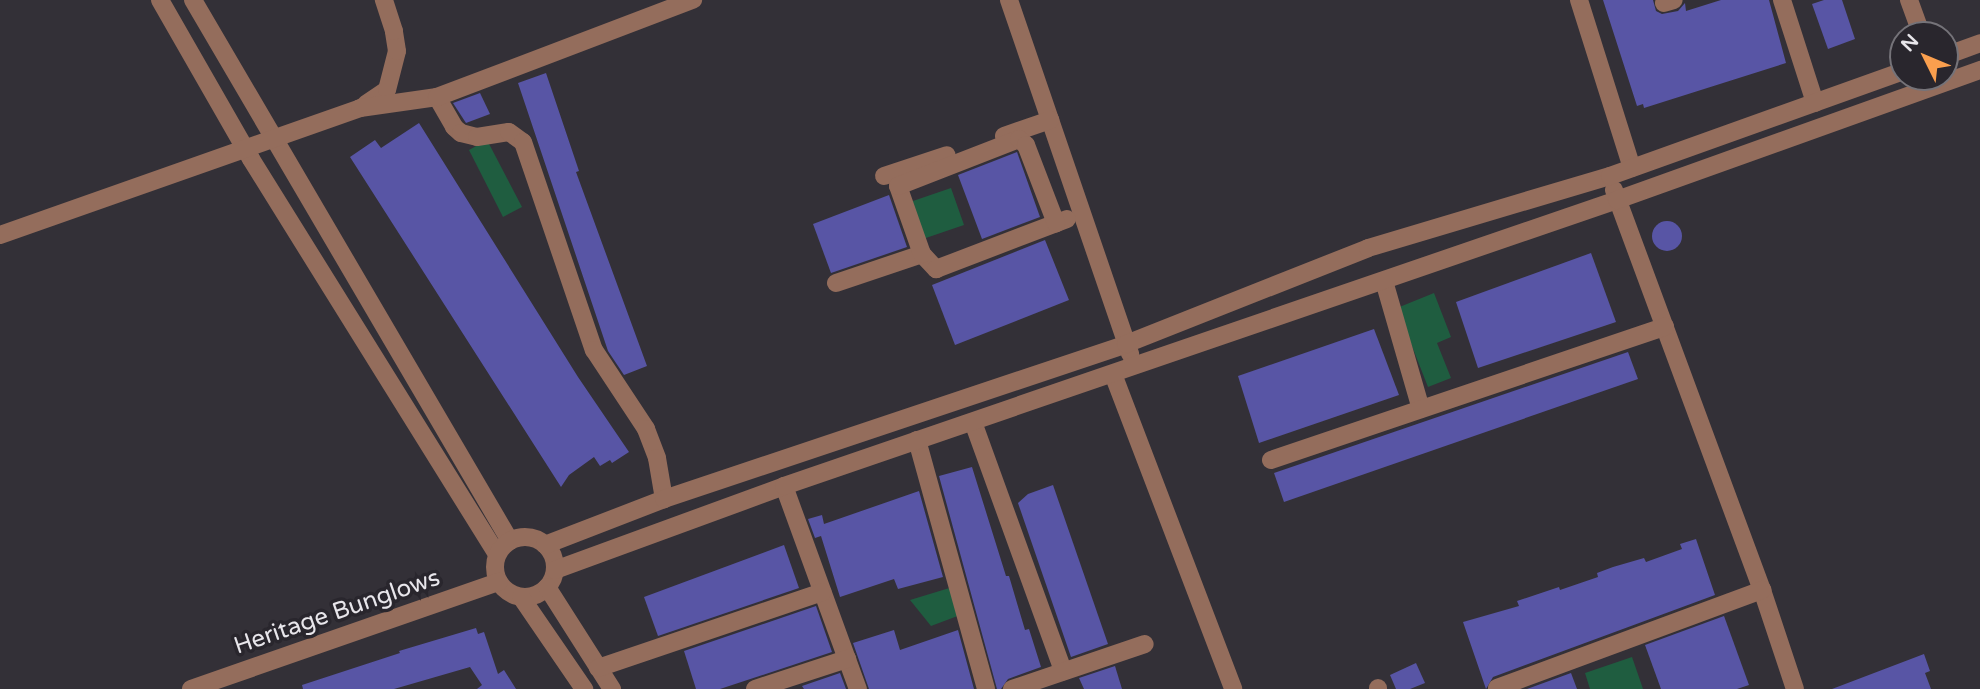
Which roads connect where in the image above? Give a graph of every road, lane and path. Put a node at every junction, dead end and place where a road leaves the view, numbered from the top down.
1 (160, 0) edge
2 (193, 0) edge
3 (384, 0) edge
4 (693, 0) edge
5 (1009, 0) edge
6 (1579, 0) edge
7 (1782, 0) edge
8 (1909, 0) edge
9 (1917, 21) edge
10 (1980, 43) edge
11 (1959, 51) edge
12 (1980, 69) edge
13 (1889, 76) edge
14 (437, 97) junction
15 (1815, 103) junction
16 (360, 108) junction
17 (1050, 120) junction
18 (272, 138) junction
19 (245, 148) junction
20 (1632, 168) junction
21 (884, 176) dead end
22 (1610, 176) junction
23 (1617, 200) junction
24 (1082, 213) junction
25 (1056, 223) junction
26 (0, 235) edge
27 (922, 254) junction
28 (1384, 281) junction
29 (836, 283) dead end
30 (1665, 327) junction
31 (1126, 344) junction
32 (1134, 366) junction
33 (1113, 374) junction
34 (1421, 409) junction
35 (973, 422) junction
36 (917, 440) junction
37 (1271, 460) dead end
38 (784, 486) junction
39 (664, 499) junction
40 (510, 541) junction
41 (545, 545) junction
42 (498, 554) junction
43 (555, 570) junction
44 (499, 582) junction
45 (547, 587) junction
46 (1762, 590) junction
47 (823, 592) junction
48 (521, 597) junction
49 (1145, 645) dead end
50 (847, 659) junction
51 (598, 668) junction
52 (1063, 671) junction
53 (217, 685) edge
54 (1228, 688) edge
55 (1497, 688) edge
56 (191, 689) edge
57 (584, 689) edge
58 (612, 689) edge
59 (755, 689) edge
60 (858, 689) edge
61 (986, 689) edge
62 (1012, 689) edge
63 (1795, 689) edge

1 - 19 street
2 - 18 street
3 - 16 street
4 - 14 street
5 - 17 street
6 - 20 street
7 - 15 street
8 - 9 street
10 - 11 street
12 - 23 street
13 - 15 street
14 - 16 street
14 - 39 street
15 - 20 street
16 - 18 street
17 - 21 street
17 - 24 street
18 - 19 street
18 - 40 street
19 - 26 street
19 - 42 street
20 - 22 street
22 - 23 street
22 - 31 street
23 - 28 street
23 - 30 street
24 - 25 street
24 - 31 street
25 - 27 street
25 - 27 street
27 - 29 street
28 - 32 street
28 - 34 street
30 - 34 street
30 - 46 street
31 - 32 street
31 - 39 street
32 - 33 street
33 - 35 street
33 - 54 street
34 - 37 street
35 - 36 street
35 - 52 street
36 - 38 street
36 - 61 street
38 - 43 street
38 - 47 street
39 - 41 street
40 - 41 street
40 - 42 street
41 - 43 street
42 - 44 street
43 - 45 street
44 - 48 street
44 - 53 street, Heritage Bunglows
45 - 48 street
45 - 51 street
46 - 55 street
46 - 63 street
47 - 50 street
47 - 51 street
48 - 57 street
49 - 52 street
50 - 59 street
50 - 60 street
51 - 58 street
52 - 62 street
53 - 56 street, Heritage Bunglows

